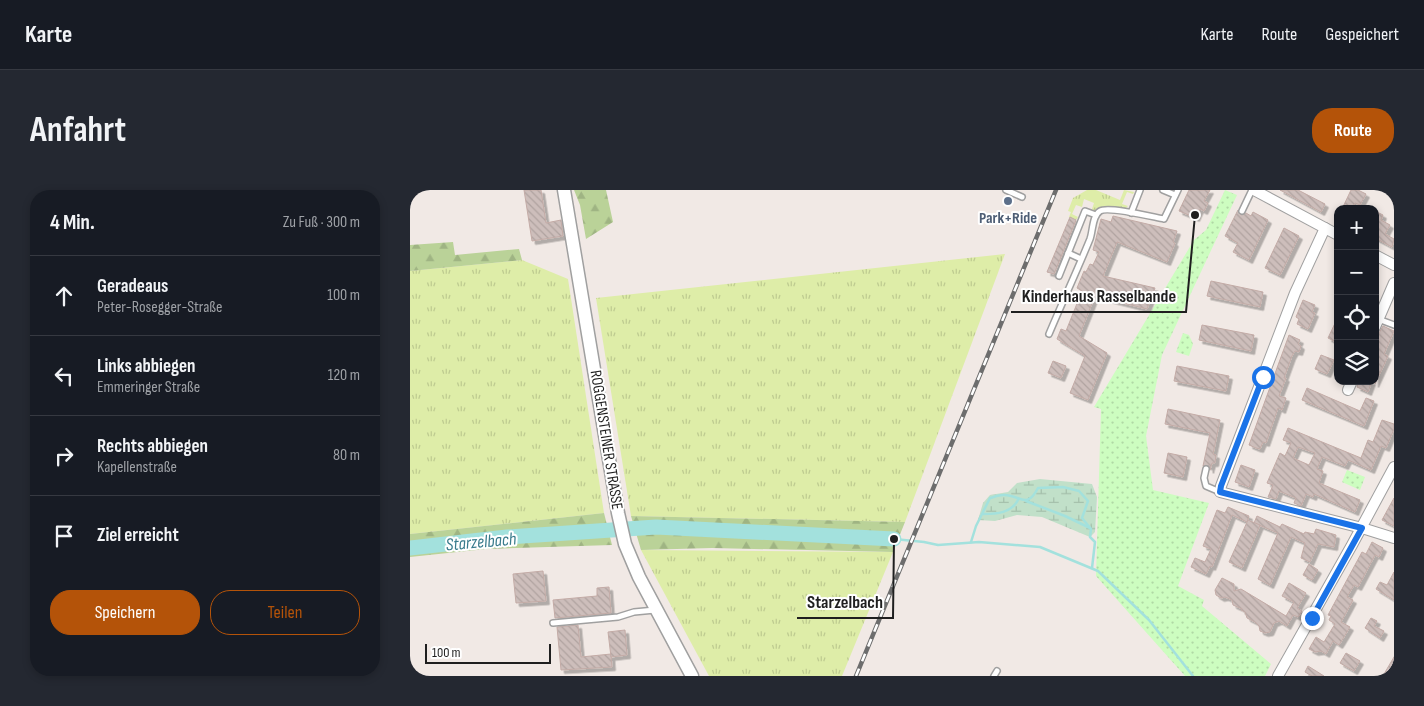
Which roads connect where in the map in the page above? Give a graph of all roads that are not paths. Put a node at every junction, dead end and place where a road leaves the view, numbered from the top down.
1 (564, 190) edge
2 (1006, 190) edge
3 (1140, 190) edge
4 (1163, 190) edge
5 (1253, 190) edge
6 (1176, 192) edge
7 (1022, 197) dead end
8 (1242, 211) dead end
9 (1131, 213) junction
10 (1096, 215) junction
11 (1325, 228) junction
12 (1334, 233) edge
13 (1068, 254) junction
14 (1379, 257) edge
15 (1081, 259) junction
16 (1394, 265) edge
17 (1059, 276) dead end
18 (1394, 284) edge
19 (1379, 318) edge
20 (1379, 323) edge
21 (1394, 325) edge
22 (1049, 334) dead end
23 (1394, 467) edge
24 (1206, 469) dead end
25 (1220, 492) junction
26 (1362, 528) junction
27 (1394, 538) edge
28 (656, 610) junction
29 (553, 623) dead end
30 (692, 676) edge
31 (1278, 676) edge

1 - 28 street, ROGGENSTEINER STRASSE
2 - 7 lane
3 - 9 lane
4 - 6 lane
5 - 8 lane
5 - 11 street
6 - 9 lane
9 - 10 lane
10 - 13 lane
10 - 15 lane
11 - 12 street
11 - 25 street
13 - 15 lane
13 - 17 lane
14 - 16 street
15 - 22 lane
18 - 19 street
20 - 21 lane
23 - 26 street
24 - 25 lane
25 - 26 street
26 - 27 street
26 - 31 street
28 - 29 lane
28 - 30 street, ROGGENSTEINER STRASSE

